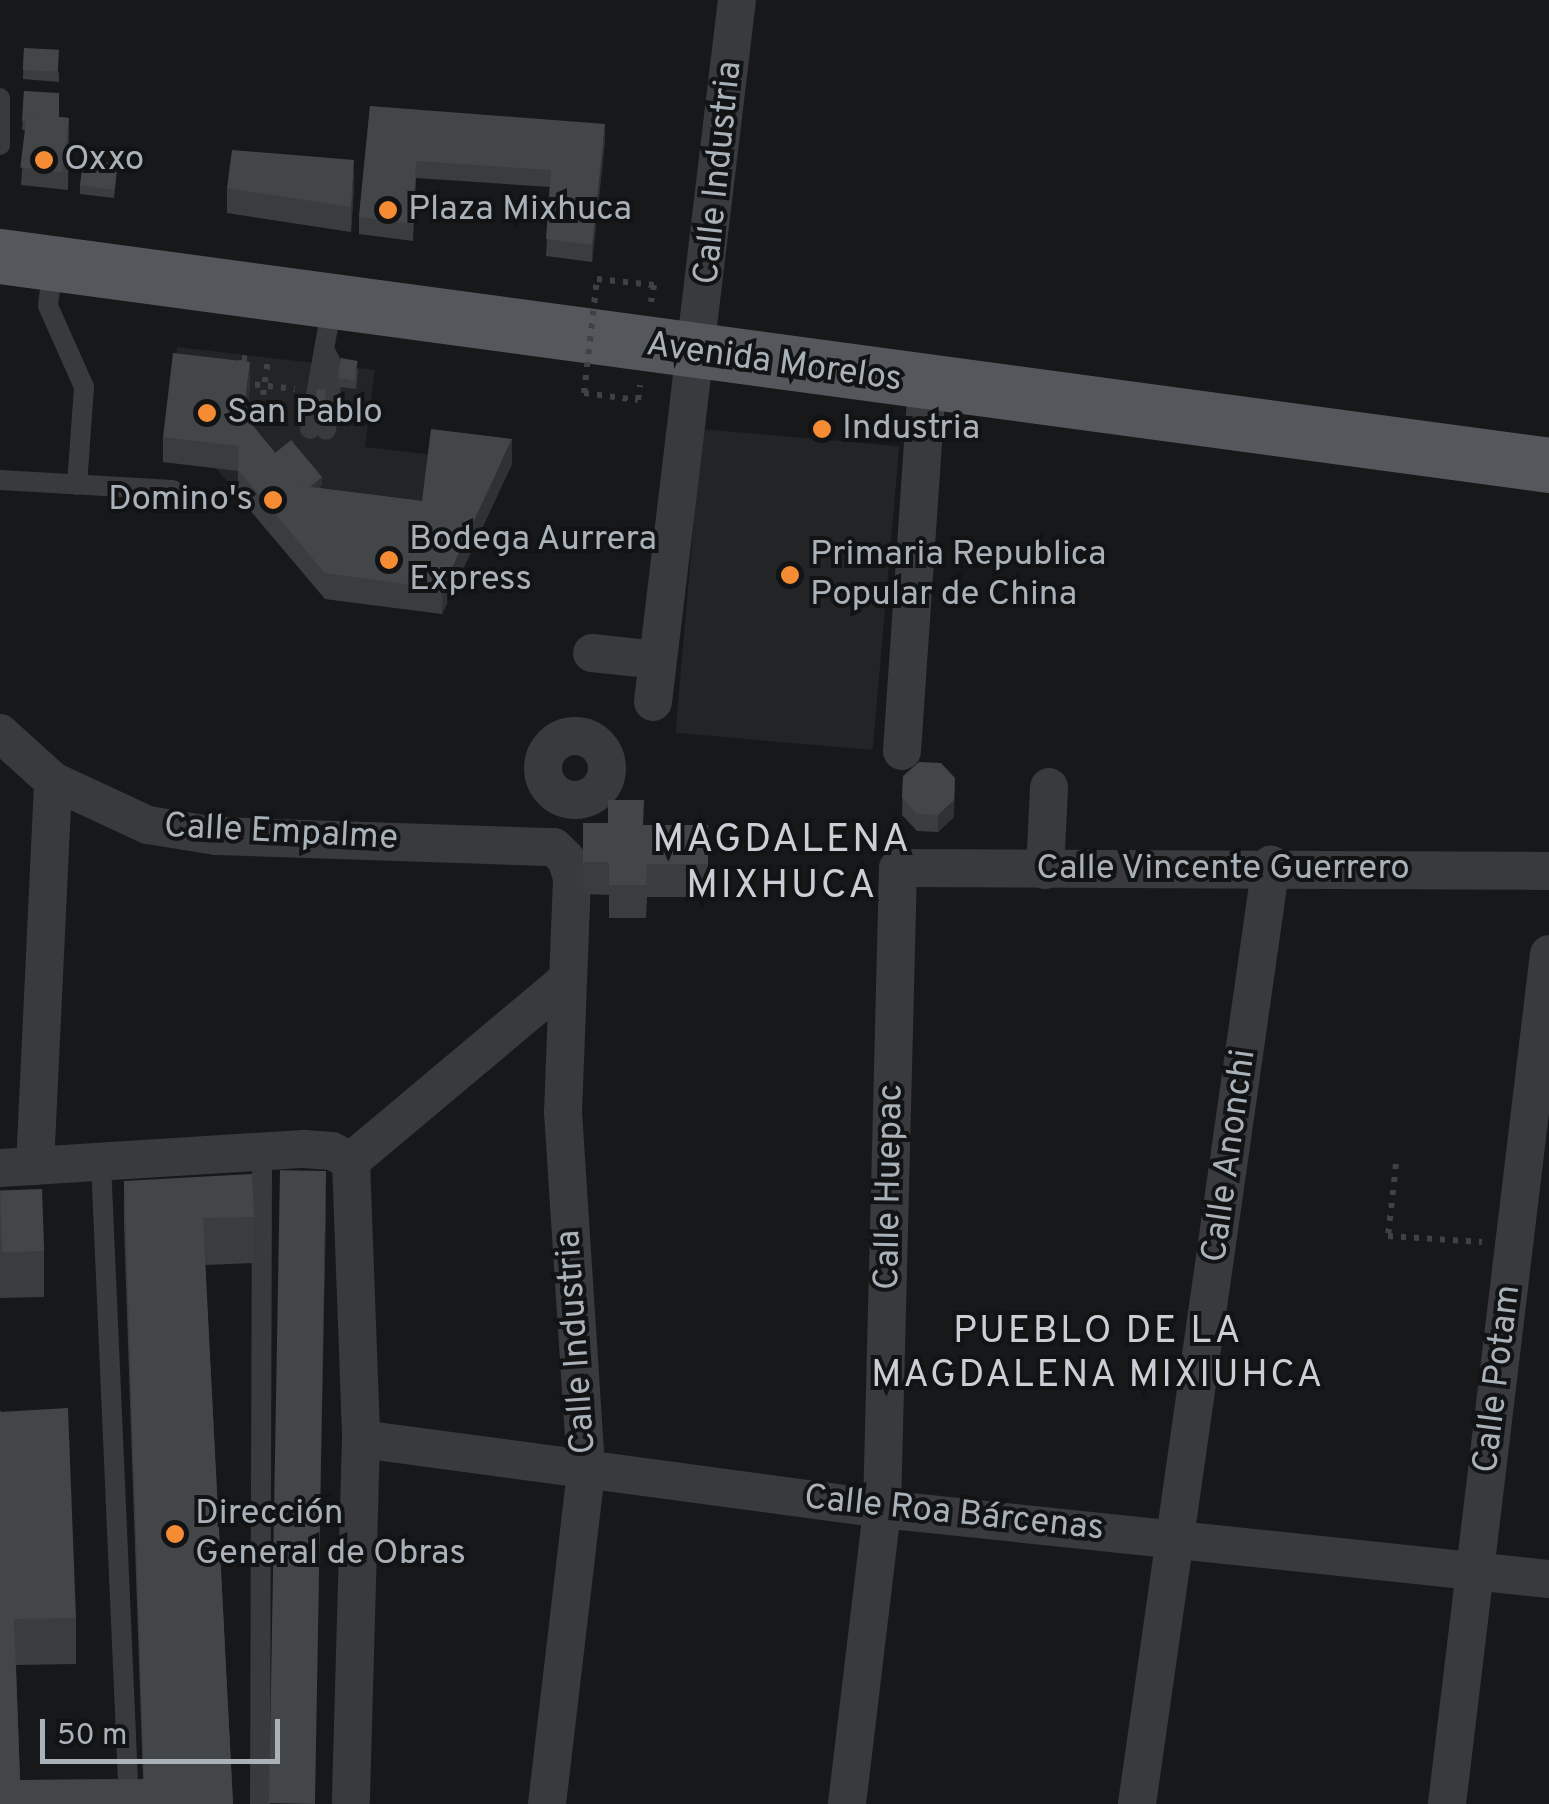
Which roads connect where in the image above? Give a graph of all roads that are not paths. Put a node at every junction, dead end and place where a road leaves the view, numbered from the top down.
1 (738, 0) edge
2 (0, 98) edge
3 (0, 146) edge
4 (0, 256) edge
5 (54, 264) junction
6 (329, 328) junction
7 (697, 353) junction
8 (928, 383) junction
9 (318, 430) dead end
10 (1549, 465) edge
11 (0, 480) edge
12 (77, 485) junction
13 (172, 490) dead end
14 (592, 653) dead end
15 (657, 660) junction
16 (652, 702) dead end
17 (0, 733) edge
18 (902, 752) dead end
19 (52, 781) junction
20 (1049, 787) dead end
21 (558, 796) junction
22 (563, 862) junction
23 (1271, 865) junction
24 (898, 868) joint
25 (1046, 870) junction
26 (1549, 870) edge
27 (1549, 954) edge
28 (564, 982) junction
29 (262, 1151) junction
30 (351, 1161) junction
31 (101, 1162) junction
32 (17, 1166) edge
33 (361, 1440) junction
34 (586, 1472) junction
35 (882, 1509) junction
36 (1176, 1536) junction
37 (1476, 1572) junction
38 (1549, 1579) edge
39 (128, 1780) edge
40 (352, 1800) dead end
41 (260, 1804) edge
42 (546, 1804) edge
43 (847, 1804) edge
44 (1137, 1804) edge
45 (1447, 1804) edge

1 - 7 street, Calle Industria
2 - 3 lane
4 - 5 main road, Avenida Morelos
5 - 6 main road, Avenida Morelos
5 - 12 lane
6 - 7 main road, Avenida Morelos
6 - 9 lane
7 - 8 main road, Avenida Morelos
7 - 15 street, Calle Industria
8 - 10 main road, Avenida Morelos
8 - 18 street
11 - 12 lane
12 - 13 lane
14 - 15 street
15 - 16 street, Calle Industria
17 - 19 street, Calle Empalme
19 - 22 street, Calle Empalme
19 - 32 street
20 - 25 street
21 - 21 street, Calle Industria
21 - 22 street, Calle Industria
22 - 28 street, Calle Industria
23 - 25 street, Calle Vincente Guerrero
23 - 26 street, Calle Vincente Guerrero
23 - 36 street, Calle Anonchi
24 - 25 street, Calle Vincente Guerrero
24 - 35 street, Calle Huepac
27 - 37 street, Calle Potam
28 - 30 street
28 - 34 street, Calle Industria
29 - 30 street
29 - 31 street
29 - 41 lane
30 - 33 street
31 - 32 street
31 - 39 lane
33 - 34 street, Calle Roa Bárcenas
33 - 40 street
34 - 35 street, Calle Roa Bárcenas
34 - 42 street, Calle Industria
35 - 36 street, Calle Roa Bárcenas
35 - 43 street, Calle Huepac
36 - 37 street, Calle Roa Bárcenas
36 - 44 street, Calle Anonchi
37 - 38 street, Calle Roa Bárcenas
37 - 45 street, Calle Potam

